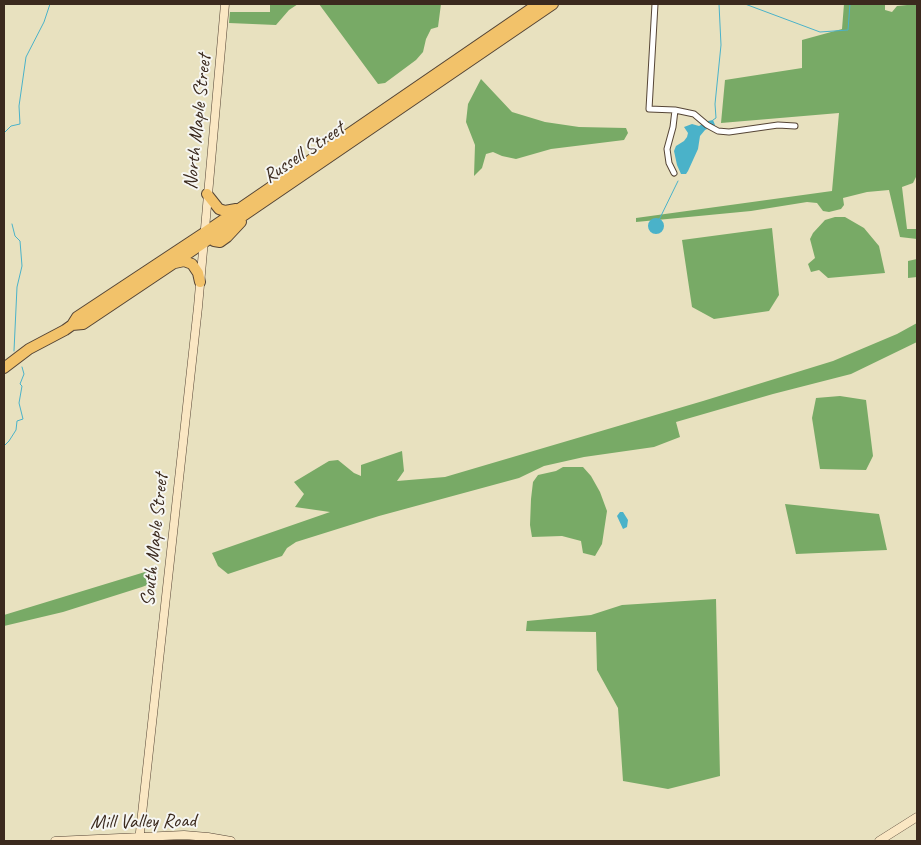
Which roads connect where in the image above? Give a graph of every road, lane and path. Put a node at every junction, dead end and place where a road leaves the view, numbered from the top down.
1 (225, 4) edge
2 (538, 4) edge
3 (553, 4) edge
4 (650, 4) edge
5 (654, 4) edge
6 (654, 27) junction
7 (675, 110) junction
8 (795, 126) dead end
9 (674, 173) dead end
10 (207, 194) junction
11 (242, 207) junction
12 (207, 235) junction
13 (174, 263) junction
14 (200, 282) junction
15 (72, 325) junction
16 (4, 368) edge
17 (917, 817) edge
18 (139, 839) edge
19 (55, 841) edge
20 (231, 841) edge
21 (879, 841) edge

1 - 10 main road, North Maple Street
2 - 11 highway, Russell Street
3 - 12 highway, Russell Street
4 - 6 street
5 - 6 street
6 - 7 street
7 - 8 street
7 - 9 street
10 - 11 highway
10 - 12 main road, North Maple Street
11 - 12 highway, Russell Street
12 - 13 highway, Russell Street
12 - 14 main road, South Maple Street
12 - 15 highway, Russell Street
13 - 14 highway
13 - 15 highway, Russell Street
14 - 18 main road, South Maple Street
15 - 16 highway, Russell Street
17 - 21 main road
18 - 19 main road, Mill Valley Road
18 - 20 main road, Mill Valley Road

